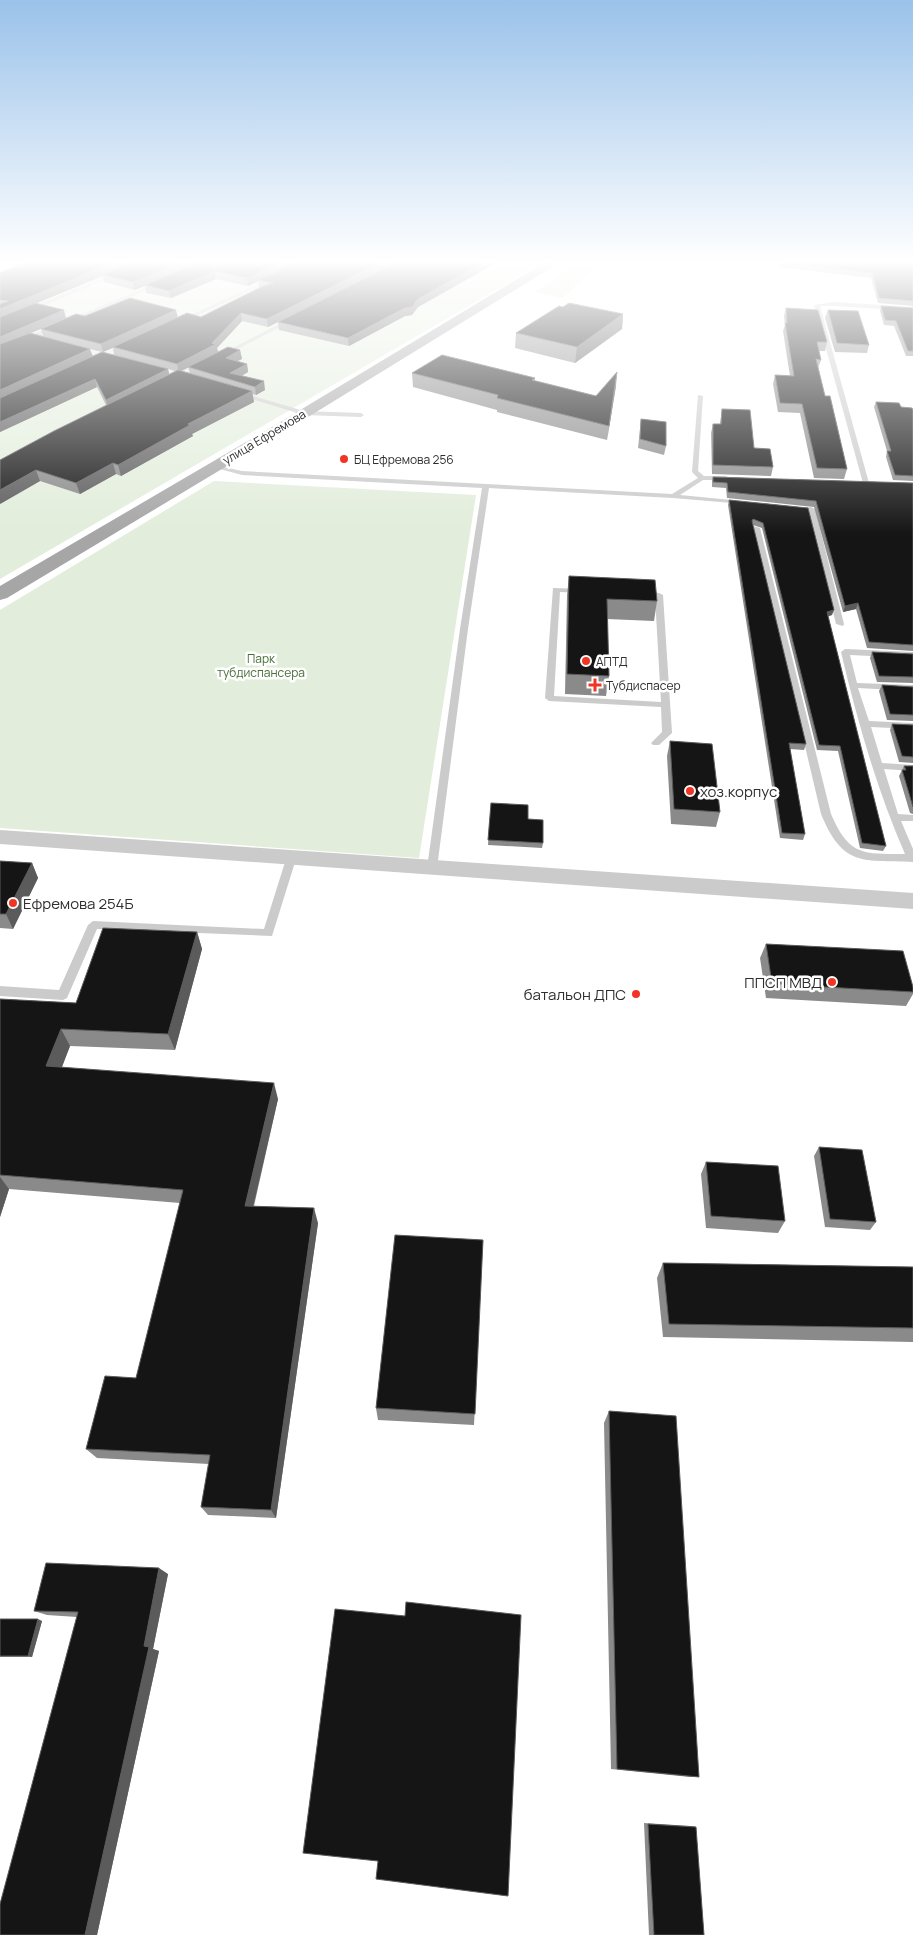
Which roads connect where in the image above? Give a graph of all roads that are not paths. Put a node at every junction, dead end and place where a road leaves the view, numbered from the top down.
1 (224, 353) edge
2 (403, 353) edge
3 (831, 353) edge
4 (213, 359) edge
5 (232, 392) edge
6 (700, 396) dead end
7 (304, 413) junction
8 (361, 415) dead end
9 (215, 467) junction
10 (702, 478) junction
11 (731, 478) edge
12 (856, 482) edge
13 (866, 482) junction
14 (875, 483) edge
15 (486, 485) junction
16 (673, 496) junction
17 (752, 504) edge
18 (787, 508) edge
19 (756, 528) edge
20 (593, 592) edge
21 (0, 594) edge
22 (631, 594) edge
23 (840, 624) dead end
24 (913, 655) edge
25 (853, 685) junction
26 (913, 688) edge
27 (666, 705) junction
28 (866, 724) junction
29 (913, 726) edge
30 (656, 743) dead end
31 (878, 766) junction
32 (913, 768) edge
33 (894, 816) junction
34 (913, 818) edge
35 (0, 837) edge
36 (913, 858) edge
37 (290, 859) junction
38 (432, 868) junction
39 (913, 901) edge
40 (0, 991) edge

1 - 4 lane
2 - 7 main road, улица Ефремова
3 - 13 lane
5 - 7 lane
6 - 10 lane
7 - 8 lane
7 - 9 main road, улица Ефремова
9 - 15 lane
9 - 21 main road, улица Ефремова
10 - 11 lane
10 - 16 lane
12 - 13 lane
13 - 14 lane
15 - 16 lane
15 - 38 lane
16 - 17 lane
18 - 23 lane
19 - 36 lane
20 - 27 lane
22 - 27 lane
24 - 25 lane
25 - 26 lane
25 - 28 lane
27 - 30 lane
28 - 29 lane
28 - 31 lane
31 - 32 lane
31 - 33 lane
33 - 34 lane
33 - 36 lane
35 - 37 street
37 - 38 street
37 - 40 lane
38 - 39 street

